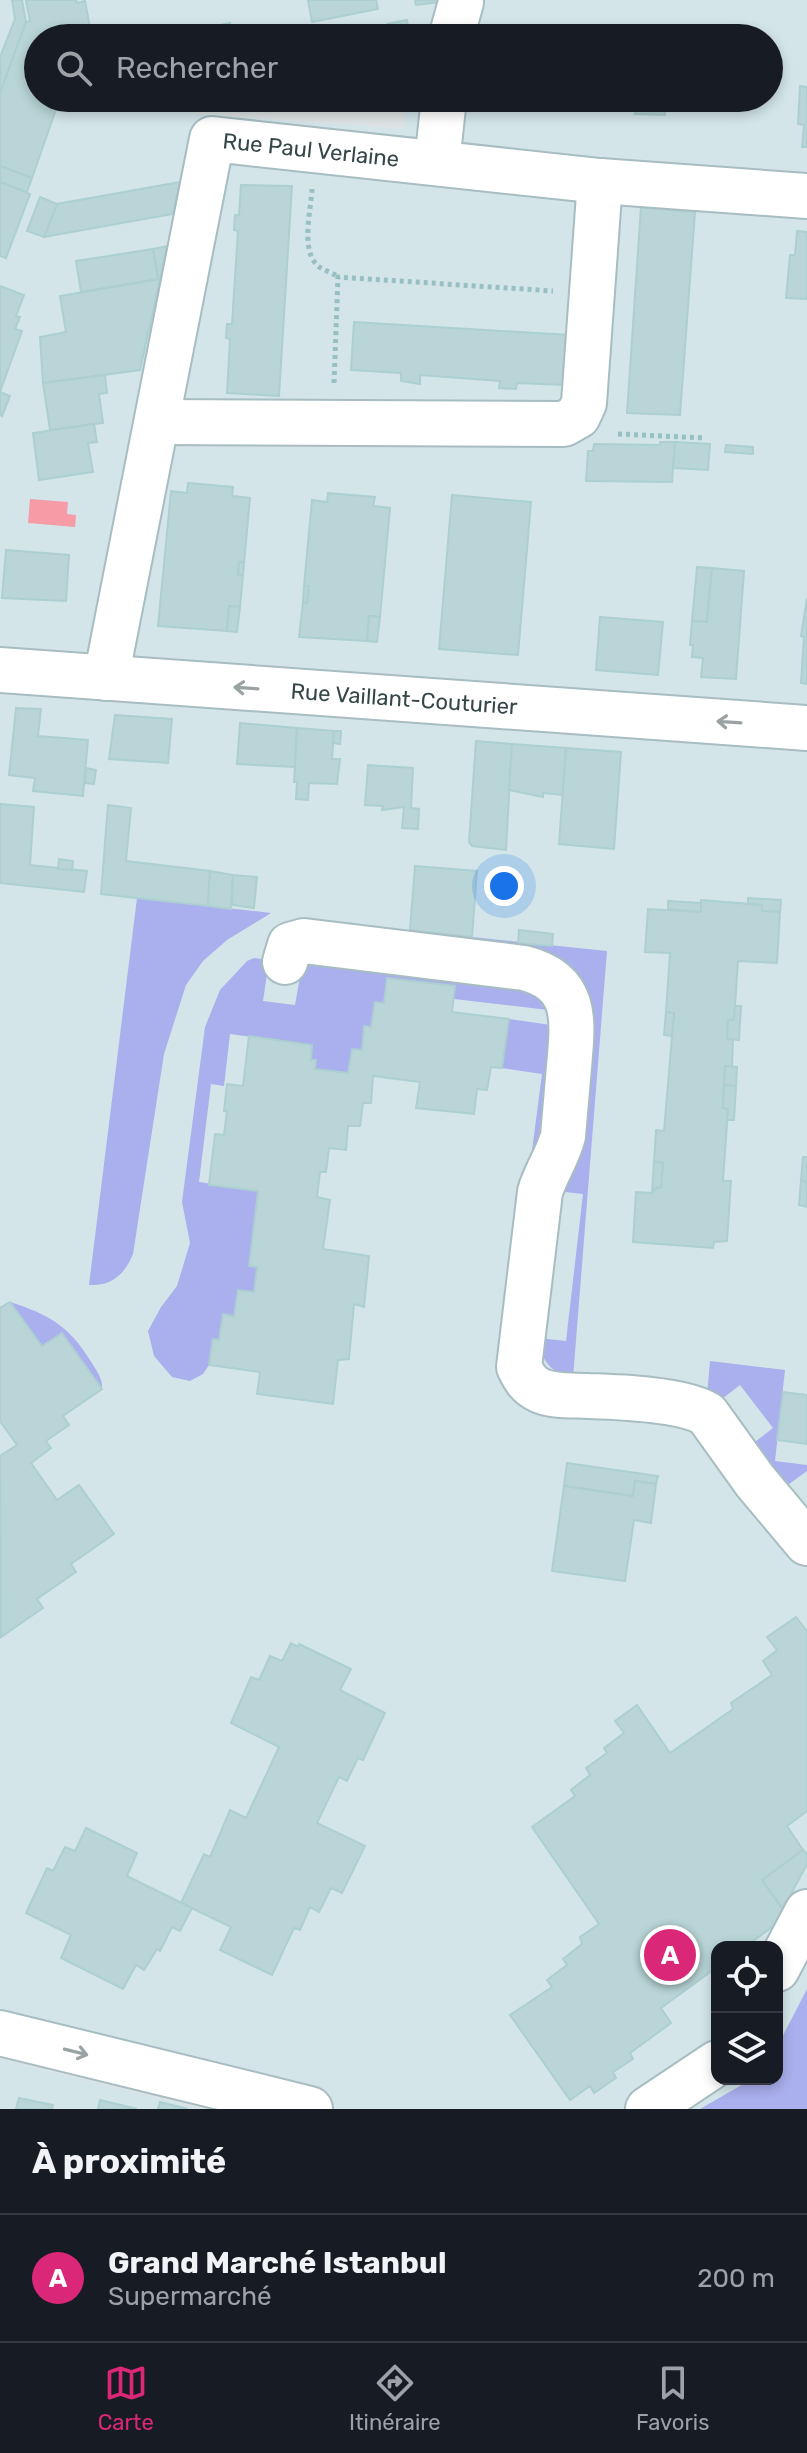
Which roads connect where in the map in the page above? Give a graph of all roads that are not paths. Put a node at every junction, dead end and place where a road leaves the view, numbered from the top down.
1 (442, 112) edge
2 (437, 163) junction
3 (600, 181) junction
4 (807, 196) edge
5 (157, 422) junction
6 (0, 670) edge
7 (106, 678) junction
8 (807, 728) edge
9 (285, 962) dead end
10 (807, 1543) edge
11 (807, 1912) edge
12 (783, 1958) edge
13 (0, 2033) edge
14 (711, 2067) edge
15 (310, 2109) edge
16 (648, 2109) edge

1 - 2 street
2 - 3 street, Rue Paul Verlaine
2 - 5 street, Rue Paul Verlaine
3 - 4 street, Rue Paul Verlaine
3 - 5 street
5 - 7 street, Rue Paul Verlaine
6 - 7 street, Rue Vaillant-Couturier
8 -> 7 street, Rue Vaillant-Couturier
9 - 10 street
11 - 12 street
13 -> 15 street
14 - 16 street

